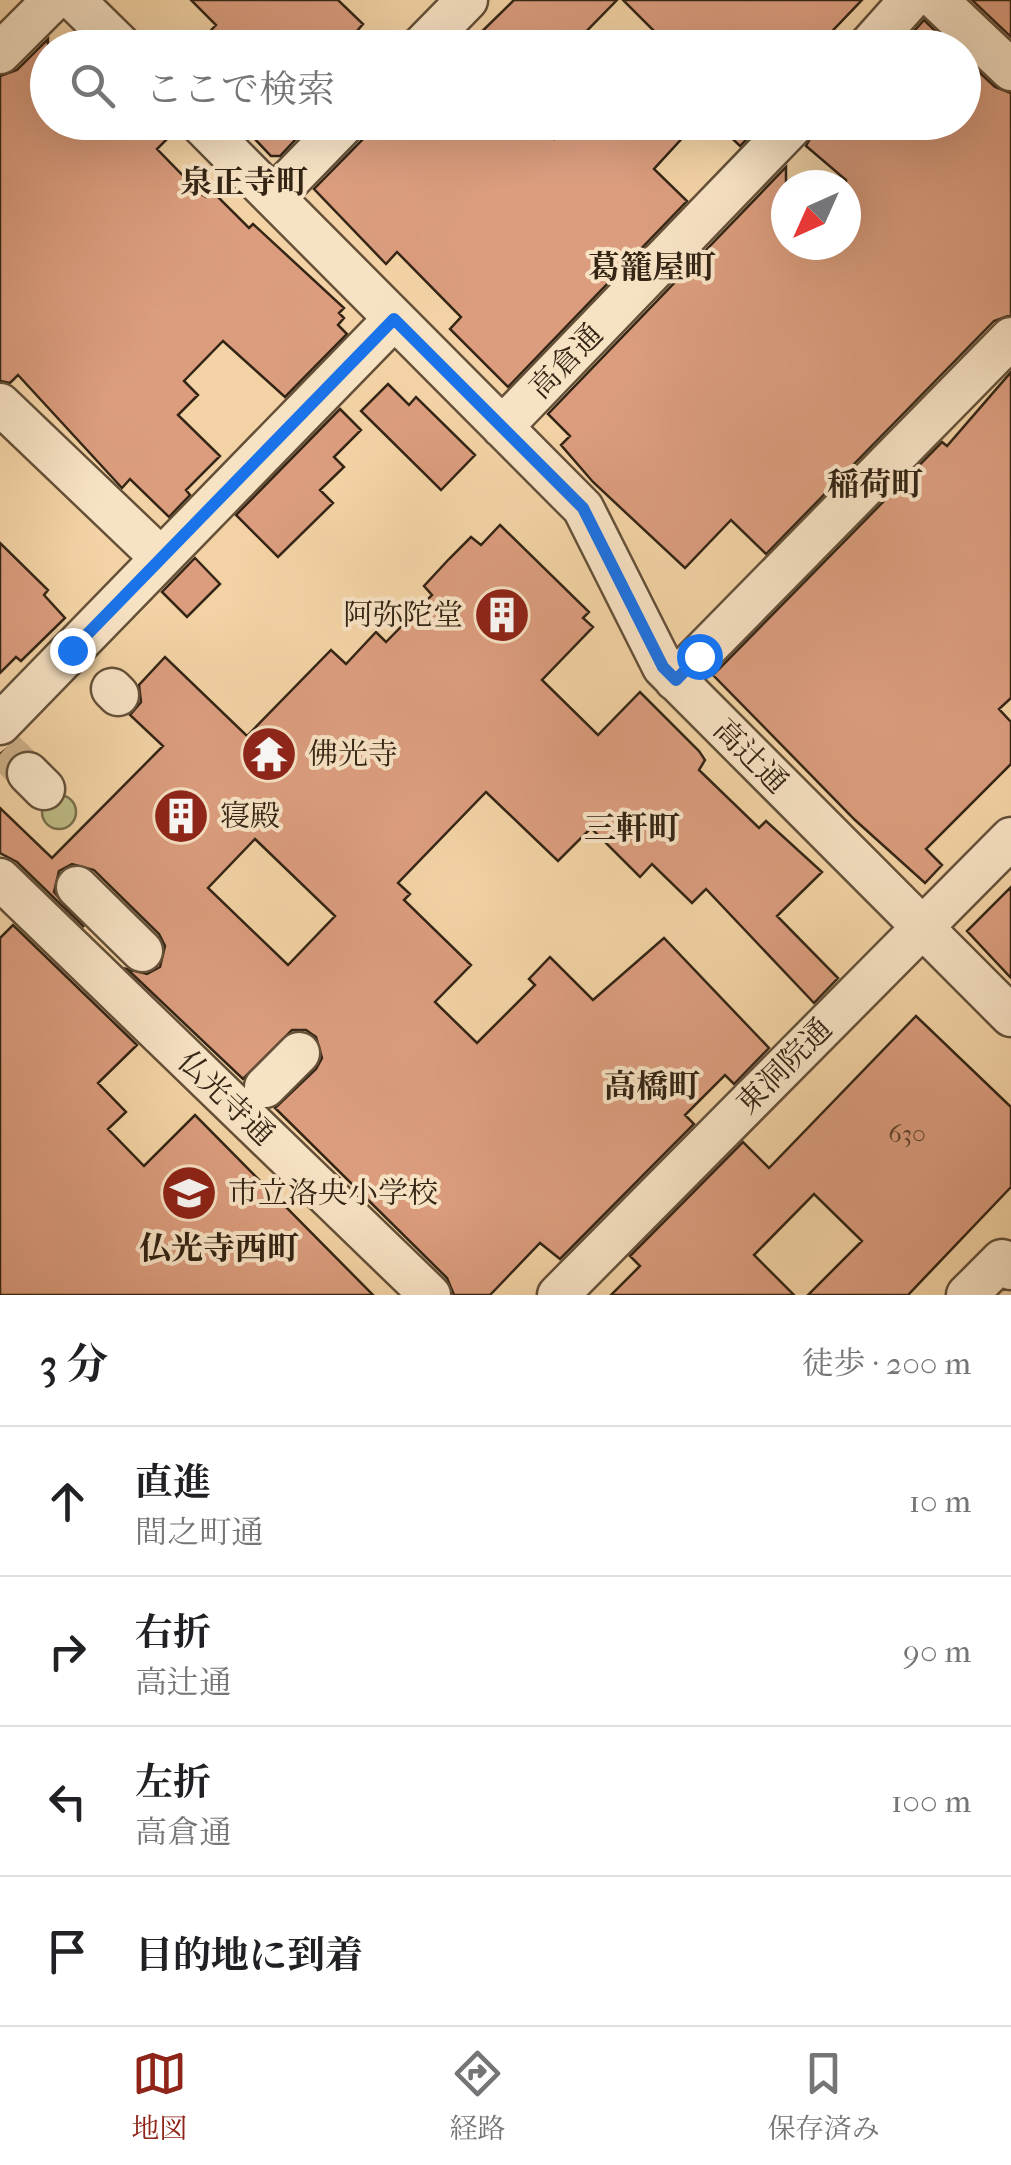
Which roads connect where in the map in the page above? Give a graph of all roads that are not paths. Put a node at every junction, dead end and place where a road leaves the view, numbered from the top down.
1 (54, 0) edge
2 (74, 0) edge
3 (467, 0) edge
4 (910, 0) edge
5 (937, 0) edge
6 (105, 30) edge
7 (438, 30) edge
8 (883, 30) edge
9 (969, 30) edge
10 (981, 42) edge
11 (0, 53) edge
12 (1011, 70) edge
13 (217, 140) edge
14 (328, 140) edge
15 (779, 140) edge
16 (274, 196) junction
17 (394, 319) junction
18 (1011, 338) edge
19 (0, 404) edge
20 (502, 427) junction
21 (161, 558) junction
22 (676, 680) junction
23 (15, 757) edge
24 (1011, 838) edge
25 (45, 898) edge
26 (922, 928) junction
27 (142, 951) dead end
28 (1011, 1016) edge
29 (299, 1052) dead end
30 (254, 1098) junction
31 (1007, 1264) edge
32 (430, 1295) edge
33 (558, 1295) edge
34 (967, 1295) edge

1 - 11 street
2 - 6 street
3 - 7 street
4 - 8 street
5 - 9 street
10 - 12 street
13 - 16 street, 高辻通
14 - 16 street
15 - 20 street, 高倉通
16 - 17 street, 高辻通
17 - 20 street, 高辻通
17 - 21 street
18 - 22 street
19 - 21 street
20 - 22 street, 高辻通
21 - 23 street
22 - 26 street, 高辻通
24 - 26 street, 東洞院通
25 - 27 street
25 - 30 street, 仏光寺通
26 - 28 street, 高辻通
26 - 33 street, 東洞院通
29 - 30 street
30 - 32 street, 仏光寺通
31 - 34 street

